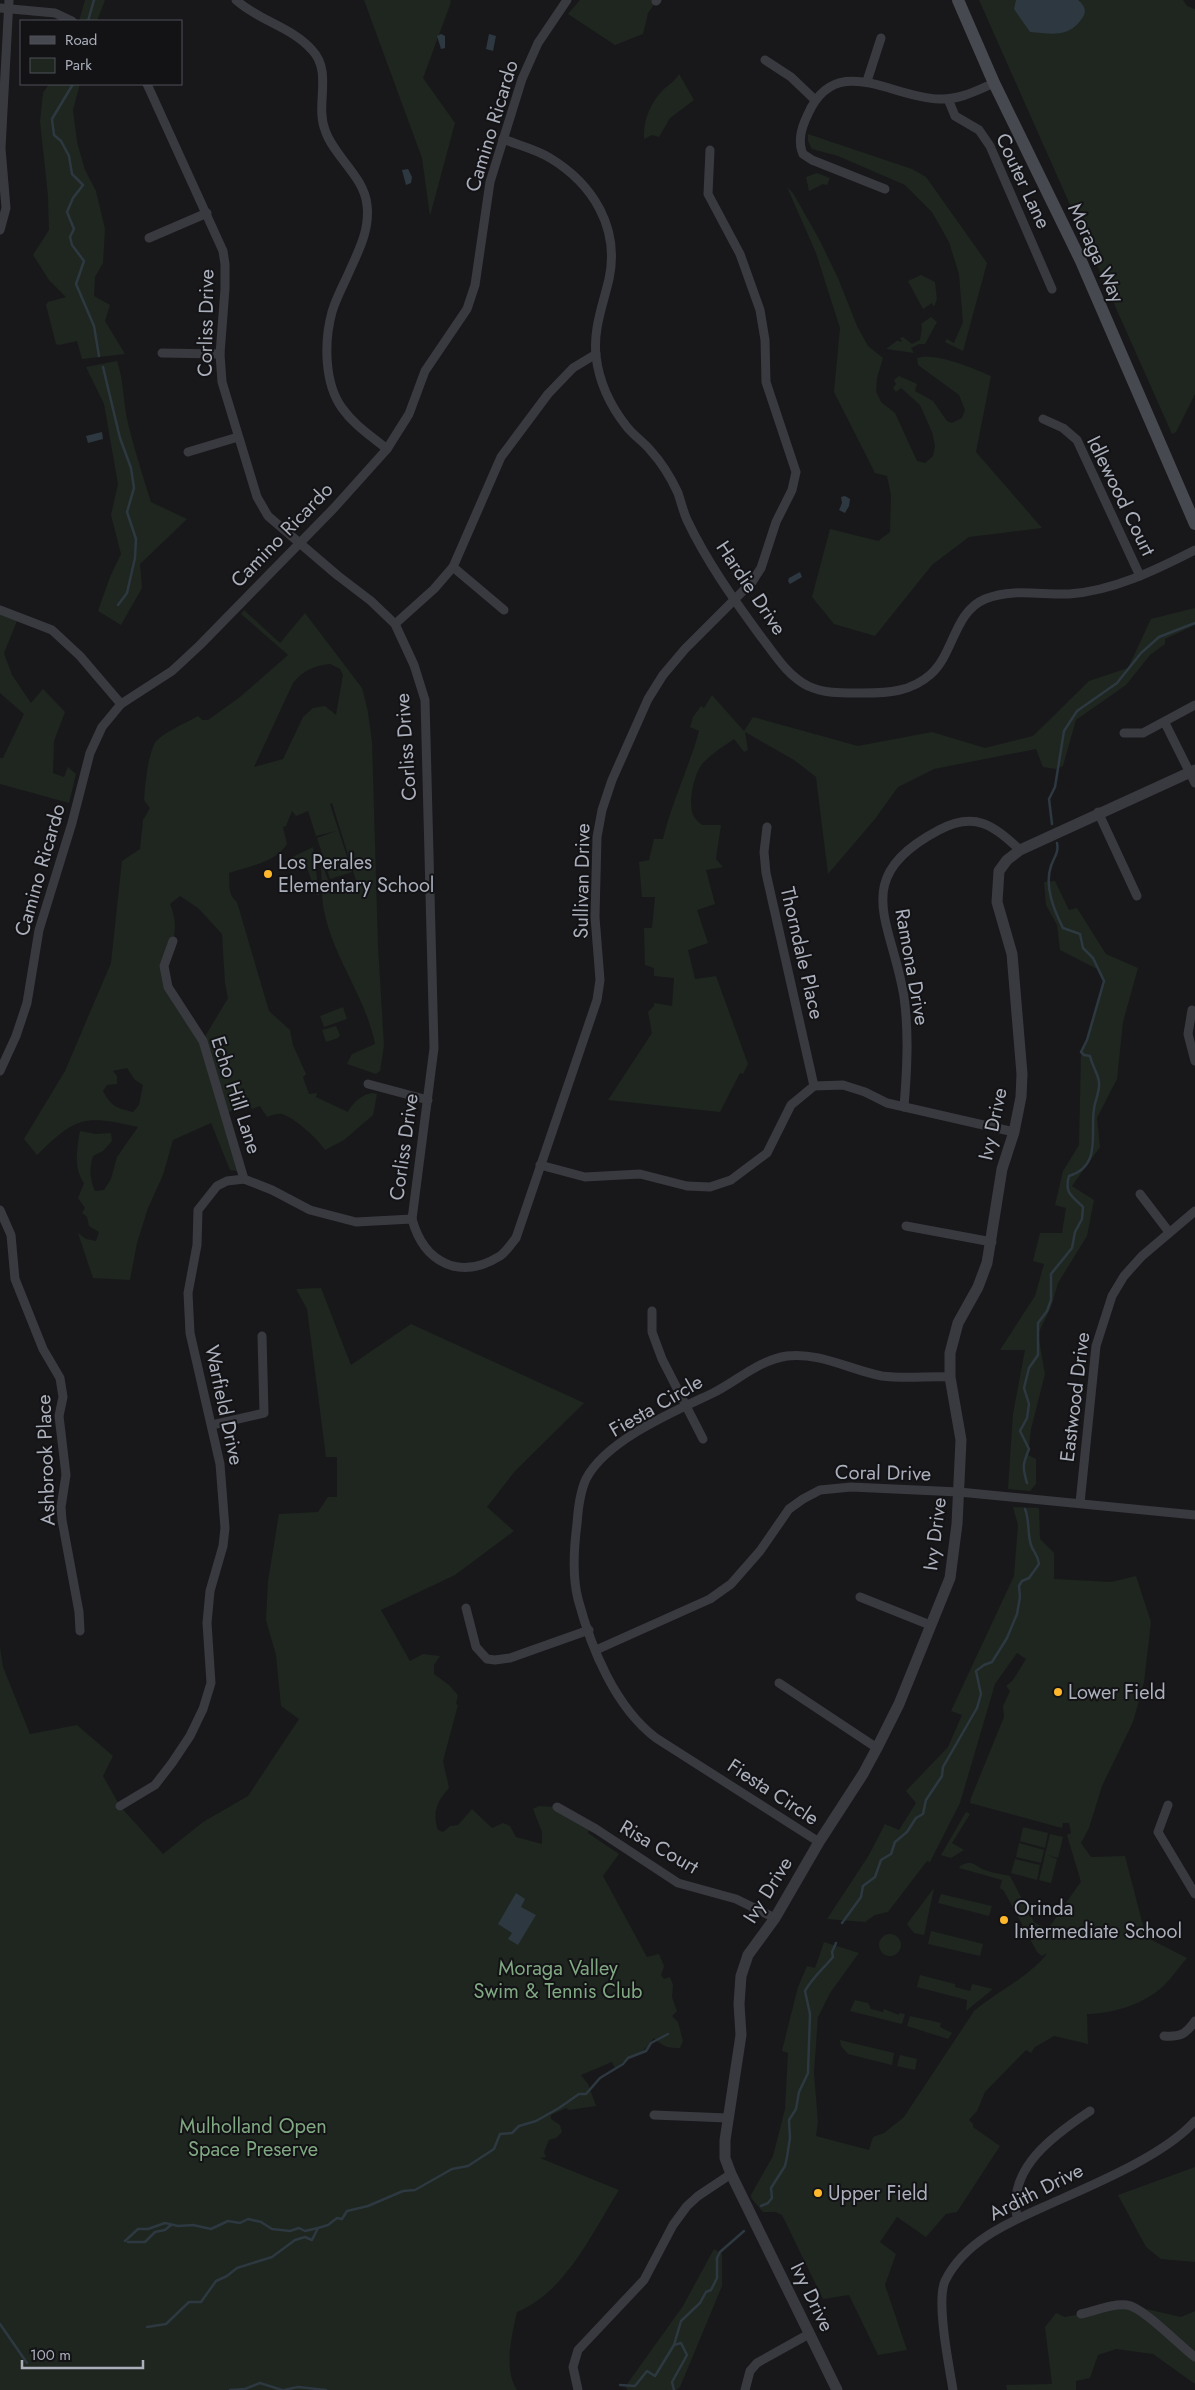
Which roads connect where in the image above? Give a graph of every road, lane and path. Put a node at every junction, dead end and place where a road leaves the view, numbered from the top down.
1 (236, 0) edge
2 (566, 0) edge
3 (958, 0) edge
4 (6, 5) edge
5 (70, 20) edge
6 (881, 38) dead end
7 (765, 60) dead end
8 (867, 81) junction
9 (994, 83) junction
10 (146, 85) edge
11 (814, 99) junction
12 (948, 99) junction
13 (503, 139) junction
14 (710, 150) dead end
15 (886, 189) dead end
16 (207, 213) junction
17 (0, 230) edge
18 (149, 238) dead end
19 (1052, 289) dead end
20 (162, 353) dead end
21 (220, 354) junction
22 (596, 354) junction
23 (1043, 419) dead end
24 (238, 437) junction
25 (387, 449) junction
26 (188, 452) dead end
27 (1195, 524) edge
28 (300, 544) junction
29 (1195, 550) edge
30 (453, 567) junction
31 (1140, 576) junction
32 (734, 600) junction
33 (0, 610) edge
34 (504, 610) dead end
35 (395, 624) junction
36 (121, 704) junction
37 (1195, 705) edge
38 (1165, 723) junction
39 (1124, 732) dead end
40 (1193, 771) edge
41 (1195, 783) edge
42 (1098, 812) junction
43 (767, 827) dead end
44 (1020, 850) junction
45 (1137, 896) dead end
46 (173, 941) dead end
47 (1192, 1010) dead end
48 (1195, 1061) edge
49 (0, 1071) edge
50 (368, 1084) dead end
51 (814, 1086) junction
52 (428, 1100) junction
53 (904, 1107) junction
54 (1014, 1132) junction
55 (540, 1165) junction
56 (244, 1179) junction
57 (1140, 1194) dead end
58 (0, 1210) edge
59 (1195, 1211) edge
60 (412, 1219) junction
61 (906, 1226) dead end
62 (1169, 1232) junction
63 (992, 1242) junction
64 (652, 1311) dead end
65 (262, 1336) dead end
66 (950, 1377) junction
67 (686, 1406) junction
68 (212, 1425) junction
69 (703, 1439) dead end
70 (959, 1492) junction
71 (1080, 1503) junction
72 (1195, 1515) edge
73 (860, 1597) dead end
74 (466, 1608) dead end
75 (930, 1626) junction
76 (589, 1630) junction
77 (80, 1631) dead end
78 (596, 1650) junction
79 (779, 1683) dead end
80 (878, 1748) junction
81 (1168, 1805) dead end
82 (120, 1806) dead end
83 (557, 1807) dead end
84 (819, 1842) junction
85 (1195, 1894) edge
86 (775, 1918) junction
87 (1195, 2021) edge
88 (1164, 2036) dead end
89 (1090, 2111) dead end
90 (654, 2115) dead end
91 (727, 2118) junction
92 (1195, 2121) edge
93 (731, 2174) junction
94 (1018, 2217) junction
95 (1081, 2314) dead end
96 (809, 2334) junction
97 (1195, 2357) edge
98 (578, 2390) edge
99 (745, 2390) edge
100 (837, 2390) edge
101 (953, 2390) edge

1 - 25 street
2 - 13 street, Camino Ricardo
3 - 9 main road, Moraga Way
4 - 5 street
4 - 17 street
6 - 8 street
7 - 11 street
8 - 11 street
8 - 12 street
9 - 12 street
9 - 27 main road, Moraga Way
10 - 16 street, Corliss Drive
11 - 15 street
12 - 19 street, Couter Lane
13 - 22 street, Hardie Drive
13 - 25 street, Camino Ricardo
14 - 32 street, Sullivan Drive
16 - 18 street
16 - 21 street, Corliss Drive
20 - 21 street
21 - 24 street, Corliss Drive
22 - 30 street
22 - 32 street, Hardie Drive
23 - 31 street, Idlewood Court
24 - 26 street
24 - 28 street, Corliss Drive
25 - 28 street, Camino Ricardo
28 - 35 street, Corliss Drive
28 - 36 street, Camino Ricardo
29 - 31 street, Hardie Drive
30 - 34 street
30 - 35 street
31 - 32 street, Hardie Drive
32 - 55 street, Sullivan Drive
33 - 36 street
35 - 52 street, Corliss Drive
36 - 49 street, Camino Ricardo
37 - 38 street
38 - 39 street
38 - 40 street
40 - 41 street
40 - 42 street, Ivy Drive
42 - 44 street, Ivy Drive
42 - 45 street
43 - 51 street, Thorndale Place
44 - 53 street, Ramona Drive
44 - 54 street, Ivy Drive
46 - 56 street, Echo Hill Lane
47 - 48 street
50 - 52 street
51 - 53 street
51 - 55 street
52 - 60 street, Corliss Drive
53 - 54 street
54 - 63 street, Ivy Drive
55 - 60 street, Corliss Drive
56 - 60 street
56 - 68 street, Warfield Drive
57 - 62 street
58 - 77 street, Ashbrook Place
59 - 62 street, Eastwood Drive
61 - 63 street
62 - 71 street, Eastwood Drive
63 - 66 street, Ivy Drive
64 - 67 street
65 - 68 street
66 - 67 street, Fiesta Circle
66 - 70 street, Ivy Drive
67 - 69 street
67 - 76 street, Fiesta Circle
68 - 82 street, Warfield Drive
70 - 71 street, Coral Drive
70 - 75 street, Ivy Drive
70 - 78 street, Coral Drive
71 - 72 street, Coral Drive
73 - 75 street
74 - 76 street
75 - 80 street, Ivy Drive
76 - 78 street, Fiesta Circle
78 - 84 street, Fiesta Circle
79 - 80 street
80 - 84 street, Ivy Drive
81 - 85 street
83 - 86 street, Risa Court
84 - 86 street, Ivy Drive
86 - 91 street, Ivy Drive
87 - 88 street
89 - 94 street
90 - 91 street
91 - 93 street, Ivy Drive
92 - 94 street, Ardith Drive
93 - 96 street, Ivy Drive
93 - 98 street
94 - 101 street, Ardith Drive
95 - 97 street
96 - 99 street
96 - 100 street, Ivy Drive

